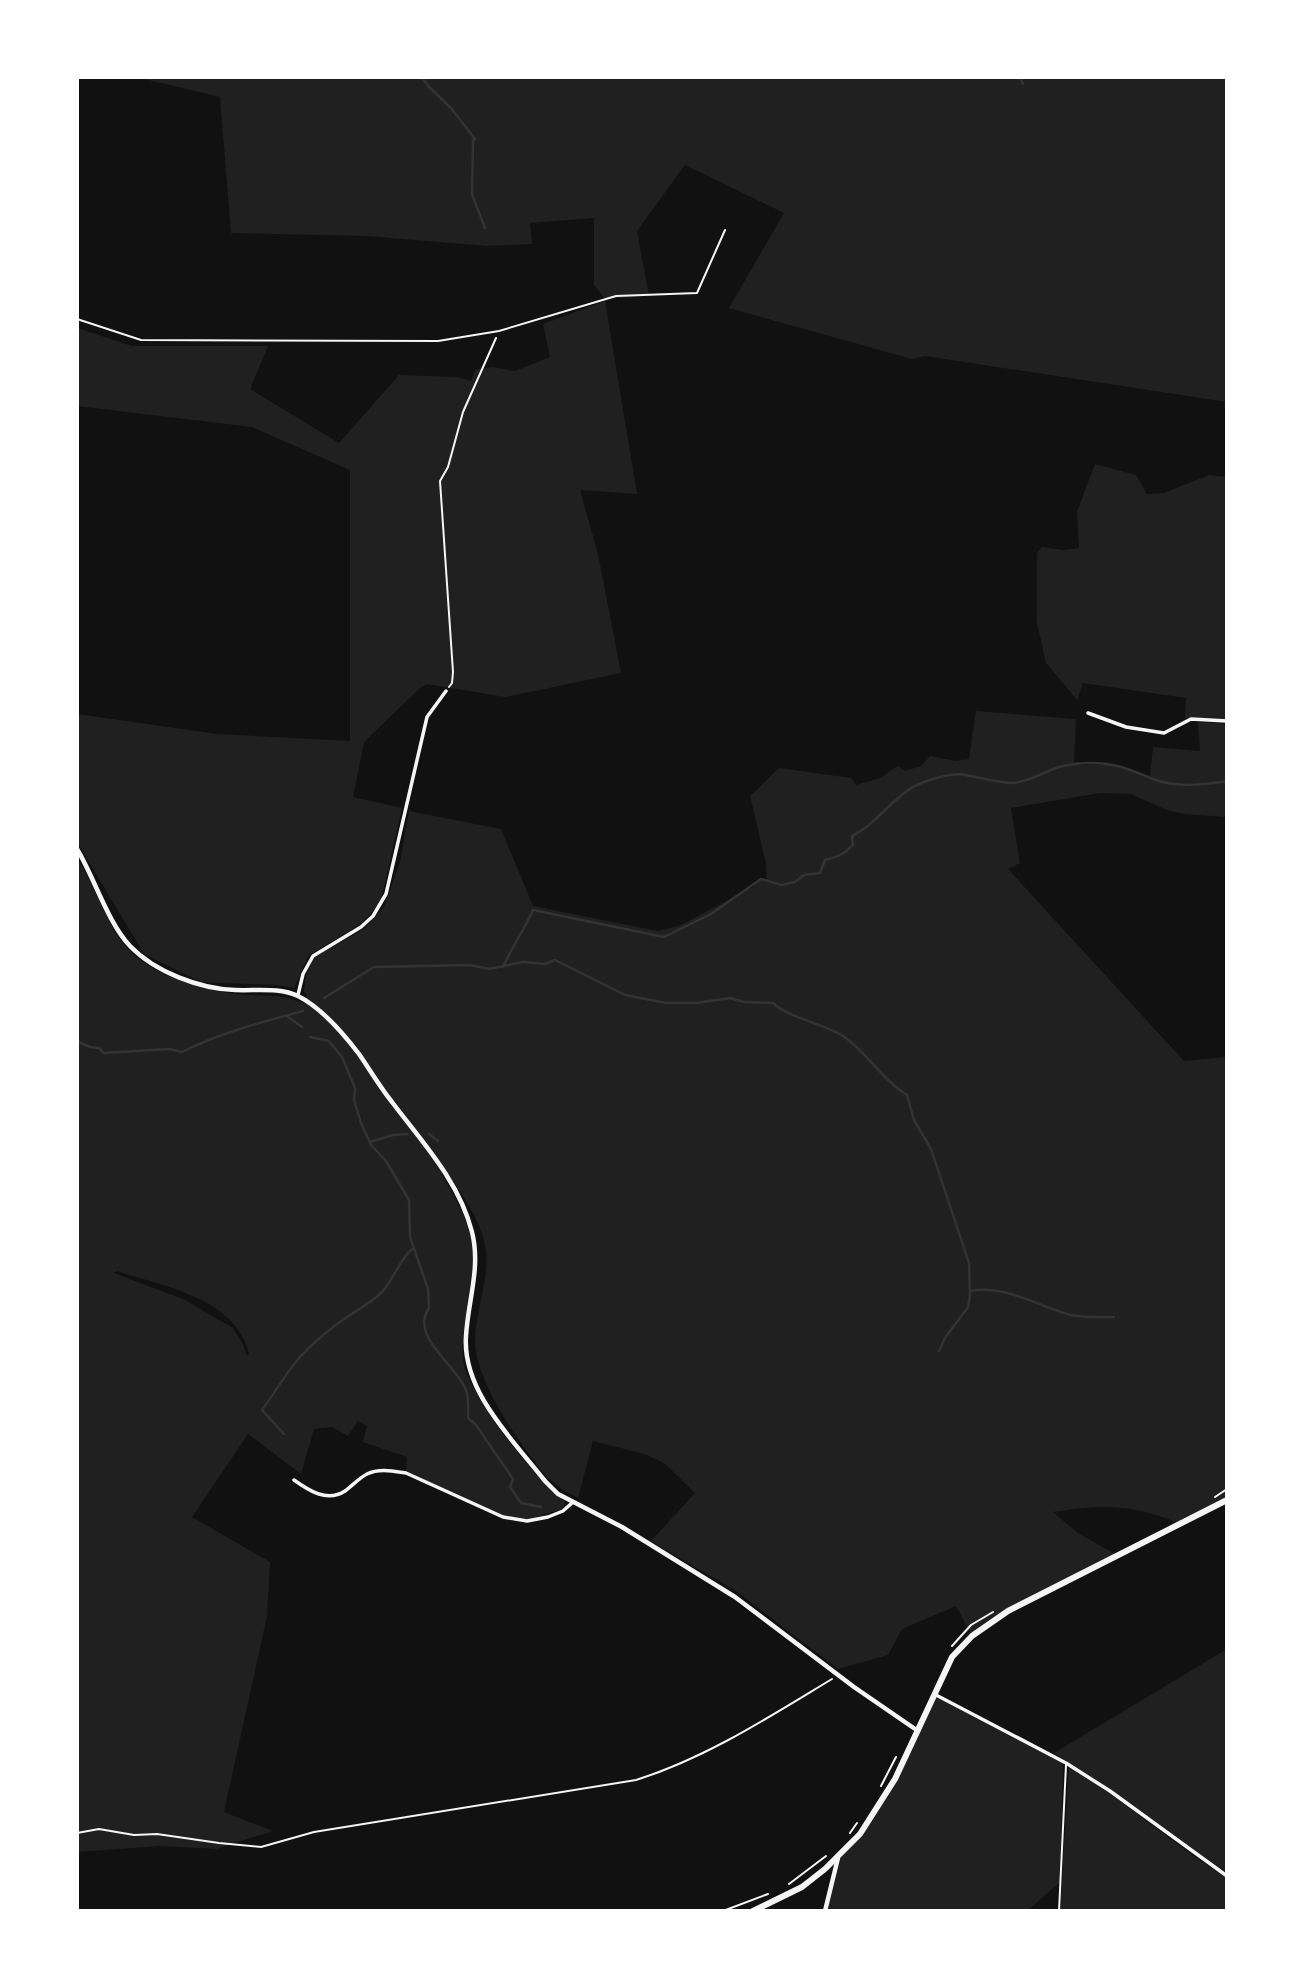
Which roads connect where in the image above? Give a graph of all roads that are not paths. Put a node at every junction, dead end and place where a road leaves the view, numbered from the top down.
1 (725, 230) dead end
2 (77, 319) edge
3 (446, 691) road end
4 (1088, 713) dead end
5 (1227, 722) edge
6 (77, 849) edge
7 (298, 996) junction
8 (294, 1480) dead end
9 (1227, 1500) edge
10 (573, 1503) junction
11 (934, 1694) junction
12 (918, 1731) junction
13 (1066, 1763) junction
14 (838, 1858) junction
15 (1227, 1876) edge
16 (753, 1911) edge
17 (825, 1911) edge
18 (1059, 1911) edge

1 - 2 lane
3 - 7 street
4 - 5 street
6 - 7 street
7 - 10 street
8 - 10 street
9 - 11 main road
10 - 12 street
11 - 12 main road
11 - 13 street
12 - 14 main road
13 - 15 street
13 - 18 lane
14 - 16 main road
14 - 17 street

